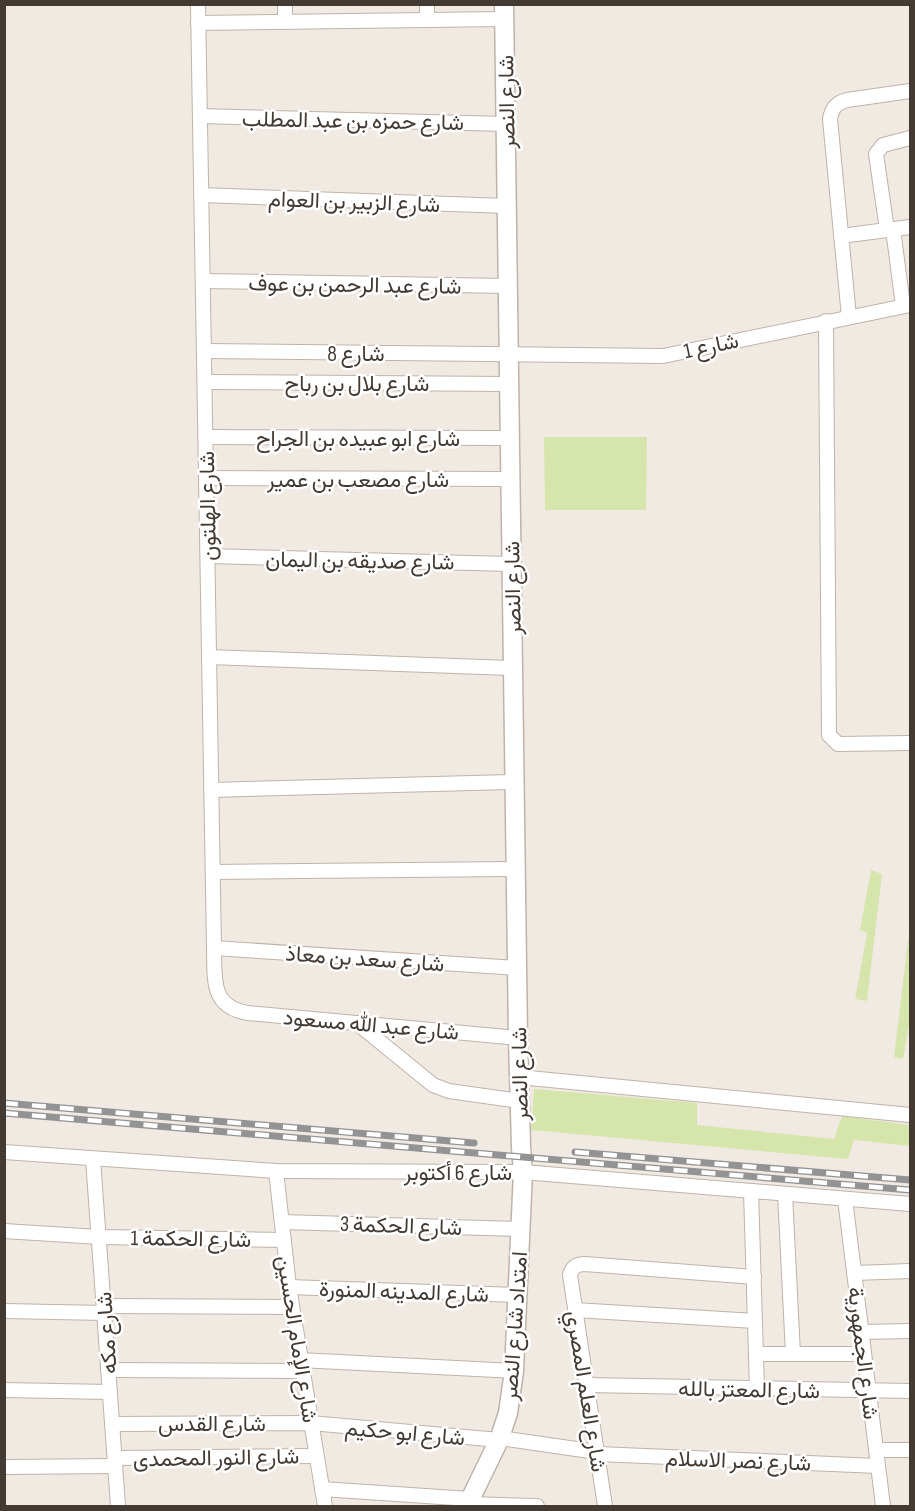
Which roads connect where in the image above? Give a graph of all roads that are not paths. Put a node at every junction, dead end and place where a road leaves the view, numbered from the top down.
1 (198, 4) edge
2 (285, 4) edge
3 (427, 4) edge
4 (504, 12) edge
5 (427, 20) junction
6 (285, 22) junction
7 (198, 23) junction
8 (910, 91) edge
9 (200, 117) junction
10 (506, 124) junction
11 (910, 142) edge
12 (201, 195) junction
13 (507, 206) junction
14 (910, 227) edge
15 (890, 230) junction
16 (841, 237) junction
17 (203, 281) junction
18 (508, 286) junction
19 (907, 305) edge
20 (849, 317) junction
21 (826, 321) junction
22 (204, 351) junction
23 (509, 354) junction
24 (205, 382) junction
25 (509, 384) junction
26 (205, 437) junction
27 (510, 438) junction
28 (206, 478) junction
29 (510, 479) junction
30 (208, 556) junction
31 (512, 564) junction
32 (209, 657) junction
33 (513, 668) junction
34 (910, 743) edge
35 (514, 782) junction
36 (212, 790) junction
37 (516, 869) junction
38 (213, 872) junction
39 (214, 948) junction
40 (517, 968) junction
41 (225, 1005) joint
42 (357, 1023) junction
43 (518, 1038) junction
44 (519, 1077) junction
45 (519, 1101) junction
46 (910, 1115) edge
47 (4, 1152) edge
48 (93, 1159) junction
49 (276, 1171) junction
50 (523, 1172) junction
51 (752, 1191) junction
52 (785, 1194) junction
53 (845, 1198) junction
54 (910, 1204) edge
55 (282, 1222) junction
56 (521, 1229) junction
57 (4, 1231) edge
58 (99, 1237) junction
59 (284, 1240) junction
60 (910, 1271) edge
61 (854, 1273) junction
62 (754, 1277) junction
63 (289, 1287) junction
64 (518, 1295) junction
65 (292, 1307) junction
66 (104, 1310) junction
67 (575, 1310) junction
68 (4, 1311) edge
69 (755, 1321) junction
70 (910, 1331) edge
71 (861, 1332) junction
72 (756, 1354) junction
73 (793, 1354) junction
74 (864, 1354) junction
75 (301, 1365) junction
76 (108, 1370) junction
77 (514, 1371) junction
78 (587, 1385) junction
79 (757, 1389) junction
80 (4, 1390) edge
81 (910, 1391) edge
82 (110, 1392) junction
83 (868, 1392) junction
84 (311, 1423) junction
85 (112, 1424) junction
86 (500, 1439) junction
87 (876, 1450) junction
88 (910, 1450) edge
89 (597, 1453) junction
90 (316, 1456) junction
91 (115, 1462) junction
92 (878, 1466) junction
93 (4, 1467) edge
94 (322, 1489) junction
95 (468, 1503) edge
96 (118, 1506) edge
97 (325, 1506) edge
98 (537, 1506) edge
99 (604, 1506) edge
100 (883, 1506) edge

1 - 7 street, شارع الهلتون
2 - 6 street
3 - 5 street
4 - 5 street
4 - 10 street, شارع النصر
5 - 6 street
6 - 7 street
7 - 9 street, شارع الهلتون
8 - 16 street
9 - 10 street, شارع حمزه بن عبد المطلب
9 - 12 street, شارع الهلتون
10 - 13 street, شارع النصر
11 - 15 street
12 - 13 street, شارع الزبير بن العوام
12 - 17 street, شارع الهلتون
13 - 18 street, شارع النصر
14 - 15 street
15 - 16 street
15 - 19 street
16 - 20 street
17 - 18 street, شارع عبد الرحمن بن عوف
17 - 22 street, شارع الهلتون
18 - 23 street, شارع النصر
19 - 20 street, شارع 1
20 - 21 street, شارع 1
21 - 23 street, شارع 1
21 - 34 street
22 - 23 street, شارع 8
22 - 24 street, شارع الهلتون
23 - 25 street, شارع النصر
24 - 25 street, شارع بلال بن رباح
24 - 26 street, شارع الهلتون
25 - 27 street, شارع النصر
26 - 27 street, شارع ابو عبيده بن الجراح
26 - 28 street, شارع الهلتون
27 - 29 street, شارع النصر
28 - 29 street, شارع مصعب بن عمير
28 - 30 street, شارع الهلتون
29 - 31 street, شارع النصر
30 - 31 street, شارع صديقه بن اليمان
30 - 32 street, شارع الهلتون
31 - 33 street, شارع النصر
32 - 33 street
32 - 36 street, شارع الهلتون
33 - 35 street, شارع النصر
35 - 36 street
35 - 37 street, شارع النصر
36 - 38 street, شارع الهلتون
37 - 38 street
37 - 40 street, شارع النصر
38 - 39 street, شارع الهلتون
39 - 40 street, شارع سعد بن معاذ
39 - 41 street, شارع الهلتون
40 - 43 street, شارع النصر
41 - 42 street, شارع عبد الله مسعود
42 - 43 street, شارع عبد الله مسعود
42 - 45 street
43 - 44 street, شارع النصر
44 - 45 street, شارع النصر
44 - 46 street
45 - 50 street, شارع النصر
47 - 48 street, شارع 6 أكتوبر
48 - 49 street, شارع 6 أكتوبر
48 - 58 street, شارع مكه
49 - 50 street, شارع 6 أكتوبر
49 - 55 street, شارع الإمام الحسين
50 - 51 street, شارع 6 أكتوبر
50 - 56 street, امتداد شارع النصر
51 - 52 street, شارع 6 أكتوبر
51 - 62 street
52 - 53 street, شارع 6 أكتوبر
52 - 73 street
53 - 54 street, شارع 6 أكتوبر
53 - 61 street, شارع الجمهورية
55 - 56 street, شارع الحكمة 3
55 - 59 street, شارع الإمام الحسين
56 - 64 street, امتداد شارع النصر
57 - 58 street, شارع الحكمة 1
58 - 59 street, شارع الحكمة 1
58 - 66 street, شارع مكه
59 - 63 street, شارع الإمام الحسين
60 - 61 street
61 - 71 street, شارع الجمهورية
62 - 67 street, شارع العلم المصري
62 - 69 street
63 - 64 street, شارع المدينه المنورة
63 - 65 street, شارع الإمام الحسين
64 - 77 street, امتداد شارع النصر
65 - 66 street
65 - 75 street, شارع الإمام الحسين
66 - 68 street
66 - 76 street, شارع مكه
67 - 69 street
67 - 78 street, شارع العلم المصري
69 - 72 street
70 - 71 street
71 - 74 street, شارع الجمهورية
72 - 73 street
72 - 79 street
73 - 74 street
74 - 83 street, شارع الجمهورية
75 - 76 street
75 - 77 street
75 - 84 street, شارع الإمام الحسين
76 - 82 street, شارع مكه
77 - 86 street, امتداد شارع النصر
78 - 79 street, شارع المعتز بالله
78 - 89 street, شارع العلم المصري
79 - 83 street, شارع المعتز بالله
80 - 82 street
81 - 83 street, شارع المعتز بالله
82 - 85 street, شارع مكه
83 - 87 street, شارع الجمهورية
84 - 85 street, شارع القدس
84 - 86 street, شارع ابو حكيم
84 - 90 street, شارع الإمام الحسين
85 - 91 street, شارع مكه
86 - 89 street, شارع ابو حكيم
86 - 95 street, امتداد شارع النصر
87 - 88 street
87 - 92 street, شارع الجمهورية
89 - 92 street, شارع نصر الاسلام
89 - 99 street, شارع العلم المصري
90 - 91 street, شارع النور المحمدى
90 - 94 street, شارع الإمام الحسين
91 - 93 street, شارع النور المحمدى
91 - 96 street, شارع مكه
92 - 100 street, شارع الجمهورية
94 - 95 street
94 - 97 street, شارع الإمام الحسين
95 - 98 street

